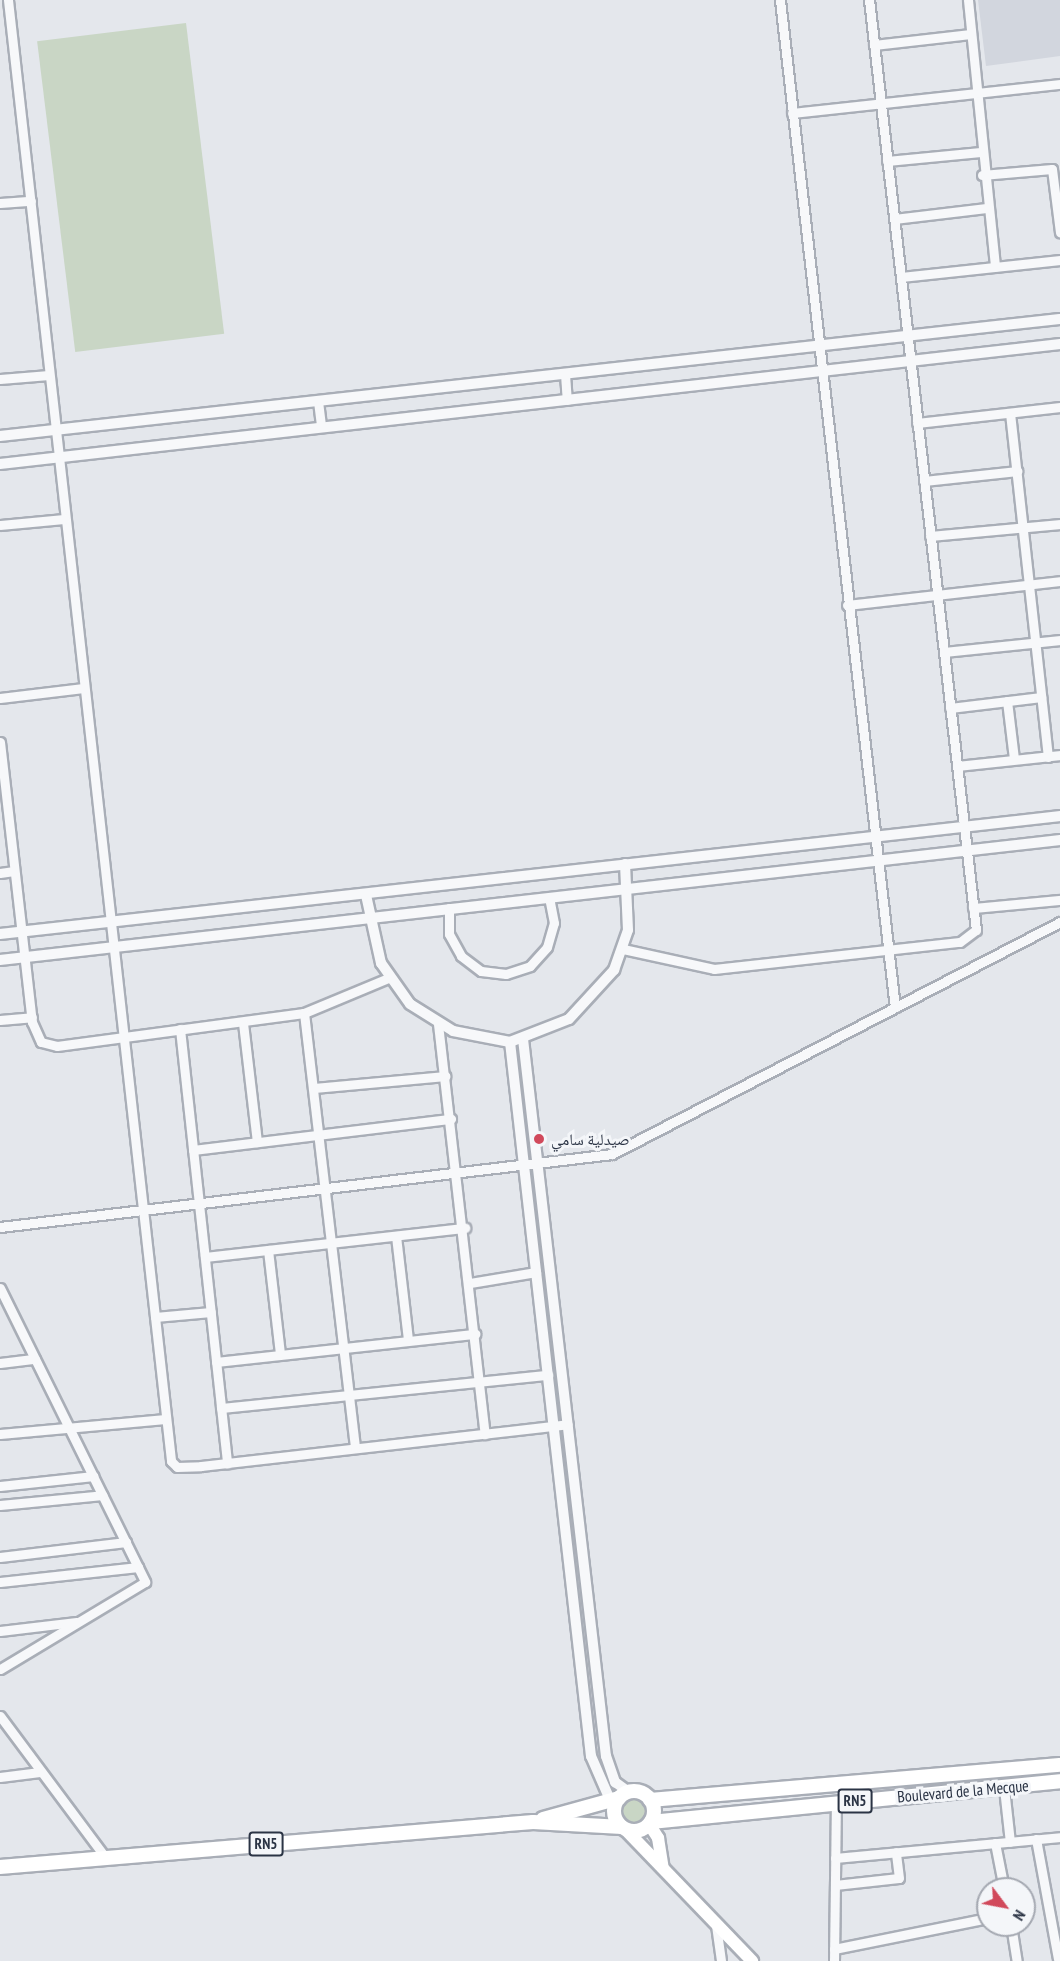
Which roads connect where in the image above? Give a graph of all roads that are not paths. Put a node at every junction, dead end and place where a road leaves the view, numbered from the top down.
1 (8, 0) edge
2 (780, 0) edge
3 (869, 0) edge
4 (968, 0) edge
5 (970, 34) junction
6 (874, 45) junction
7 (1060, 84) edge
8 (976, 94) junction
9 (880, 104) junction
10 (792, 113) junction
11 (981, 152) junction
12 (887, 161) junction
13 (1056, 169) edge
14 (982, 175) junction
15 (31, 201) junction
16 (0, 203) edge
17 (986, 208) junction
18 (894, 219) junction
19 (1060, 232) edge
20 (1060, 260) edge
21 (995, 267) junction
22 (900, 277) junction
23 (1060, 319) edge
24 (907, 336) junction
25 (1060, 344) edge
26 (819, 346) junction
27 (910, 362) junction
28 (822, 372) junction
29 (565, 374) junction
30 (49, 375) junction
31 (0, 379) edge
32 (567, 400) junction
33 (318, 401) junction
34 (1060, 407) edge
35 (1010, 413) junction
36 (917, 423) junction
37 (321, 426) junction
38 (55, 429) junction
39 (0, 436) edge
40 (58, 456) junction
41 (0, 464) edge
42 (1017, 471) junction
43 (924, 481) junction
44 (65, 519) junction
45 (1060, 524) edge
46 (0, 525) edge
47 (1022, 528) junction
48 (930, 536) junction
49 (1060, 581) edge
50 (1030, 585) junction
51 (937, 593) junction
52 (847, 605) junction
53 (1060, 640) edge
54 (1036, 642) junction
55 (944, 652) junction
56 (83, 688) junction
57 (1041, 697) junction
58 (0, 698) edge
59 (1007, 701) junction
60 (950, 708) junction
61 (0, 742) edge
62 (1060, 755) edge
63 (1048, 757) junction
64 (1014, 759) junction
65 (957, 766) junction
66 (1060, 816) edge
67 (964, 826) junction
68 (874, 835) junction
69 (1060, 840) edge
70 (966, 851) junction
71 (878, 861) junction
72 (625, 864) junction
73 (14, 871) junction
74 (0, 873) edge
75 (628, 890) junction
76 (366, 895) junction
77 (549, 898) junction
78 (1060, 900) edge
79 (973, 908) junction
80 (449, 909) junction
81 (369, 916) junction
82 (110, 921) junction
83 (1060, 922) edge
84 (22, 932) junction
85 (0, 934) edge
86 (113, 947) junction
87 (623, 950) junction
88 (888, 950) junction
89 (25, 957) junction
90 (0, 960) edge
91 (388, 978) junction
92 (895, 1007) junction
93 (304, 1013) junction
94 (32, 1017) junction
95 (0, 1020) edge
96 (243, 1023) junction
97 (438, 1024) junction
98 (180, 1029) junction
99 (122, 1036) junction
100 (524, 1039) junction
101 (510, 1042) junction
102 (445, 1076) junction
103 (314, 1088) junction
104 (451, 1119) junction
105 (321, 1136) junction
106 (257, 1142) junction
107 (194, 1150) junction
108 (538, 1164) junction
109 (524, 1167) junction
110 (459, 1174) junction
111 (327, 1190) junction
112 (199, 1203) junction
113 (144, 1210) junction
114 (0, 1227) edge
115 (465, 1228) junction
116 (396, 1236) junction
117 (331, 1243) junction
118 (268, 1250) junction
119 (205, 1257) junction
120 (536, 1272) junction
121 (470, 1283) junction
122 (0, 1288) edge
123 (211, 1312) junction
124 (155, 1317) junction
125 (475, 1334) junction
126 (408, 1340) junction
127 (343, 1347) junction
128 (280, 1354) junction
129 (35, 1359) junction
130 (216, 1362) junction
131 (0, 1363) edge
132 (548, 1375) junction
133 (480, 1382) junction
134 (349, 1394) junction
135 (221, 1408) junction
136 (165, 1419) junction
137 (568, 1424) junction
138 (554, 1425) junction
139 (69, 1428) junction
140 (0, 1434) edge
141 (485, 1434) junction
142 (355, 1447) junction
143 (227, 1463) junction
144 (93, 1476) junction
145 (0, 1486) edge
146 (103, 1495) junction
147 (0, 1505) edge
148 (126, 1542) junction
149 (0, 1557) edge
150 (138, 1567) junction
151 (0, 1582) edge
152 (81, 1621) junction
153 (0, 1630) edge
154 (0, 1669) edge
155 (0, 1716) edge
156 (4, 1728) edge
157 (1060, 1766) edge
158 (40, 1772) junction
159 (0, 1778) edge
160 (1060, 1781) edge
161 (1004, 1788) junction
162 (618, 1800) junction
163 (650, 1800) junction
164 (836, 1802) junction
165 (532, 1822) junction
166 (650, 1823) junction
167 (624, 1829) junction
168 (1060, 1837) edge
169 (1036, 1839) junction
170 (1010, 1842) junction
171 (995, 1843) junction
172 (896, 1852) junction
173 (835, 1857) junction
174 (106, 1858) junction
175 (0, 1867) edge
176 (663, 1868) junction
177 (1002, 1877) edge
178 (835, 1885) junction
179 (1060, 1904) edge
180 (1049, 1906) junction
181 (976, 1920) edge
182 (716, 1925) junction
183 (1013, 1937) edge
184 (834, 1949) junction
185 (1059, 1959) edge
186 (721, 1961) edge
187 (752, 1961) edge
188 (834, 1961) edge
189 (1017, 1961) edge
190 (1047, 1961) edge

1 - 15 street
2 - 10 street
3 - 6 street
4 - 5 street
5 - 6 street
5 - 8 street
6 - 9 street
7 - 8 street
8 - 9 street
8 - 11 street
9 - 10 street
9 - 12 street
10 - 26 street
11 - 12 street
11 - 14 street
12 - 18 street
13 - 14 street
13 - 19 street
14 - 17 street
15 - 16 street
15 - 30 street
17 - 18 street
17 - 21 street
18 - 22 street
20 - 21 street
21 - 22 street
22 - 24 street
23 - 24 street
24 - 26 street
24 - 27 street
25 - 27 street
26 - 28 street
26 - 29 street
27 - 28 street
27 - 36 street
28 - 32 street
28 - 52 street
29 - 32 street
29 - 33 street
30 - 31 street
30 - 38 street
32 - 37 street
33 - 37 street
33 - 38 street
34 - 35 street
35 - 36 street
35 - 42 street
36 - 43 street
37 - 40 street
38 - 39 street
38 - 40 street
40 - 41 street
40 - 44 street
42 - 43 street
42 - 47 street
43 - 48 street
44 - 46 street
44 - 56 street
45 - 47 street
47 - 48 street
47 - 50 street
48 - 51 street
49 - 50 street
50 - 51 street
50 - 54 street
51 - 52 street
51 - 55 street
52 - 68 street
53 - 54 street
54 - 55 street
54 - 57 street
55 - 60 street
56 - 58 street
56 - 82 street
57 - 59 street
57 - 63 street
59 - 60 street
59 - 64 street
60 - 65 street
61 - 73 street
62 - 63 street
63 - 64 street
64 - 65 street
65 - 67 street
66 - 67 street
67 - 68 street
67 - 70 street
68 - 71 street
68 - 72 street
69 - 70 street
70 - 71 street
70 - 79 street
71 - 75 street
71 - 88 street
72 - 75 street
72 - 76 street
73 - 74 street
73 - 84 street
75 - 77 street
75 - 87 street
76 - 81 street
76 - 82 street
77 - 80 street
77 - 80 street
78 - 79 street
79 - 88 street
80 - 81 street
81 - 86 street
81 - 91 street
82 - 84 street
82 - 86 street
83 - 92 street
84 - 85 street
84 - 89 street
86 - 89 street
86 - 99 street
87 - 88 street
87 - 100 street
88 - 92 street
89 - 90 street
89 - 94 street
91 - 93 street
91 - 97 street
92 - 108 street
93 - 96 street
93 - 103 street
94 - 95 street
94 - 99 street
96 - 98 street
96 - 106 street
97 - 101 street
97 - 102 street
98 - 99 street
98 - 107 street
99 - 113 street
100 - 101 street
100 - 108 street
101 - 109 street
102 - 103 street
102 - 104 street
103 - 105 street
104 - 105 street
104 - 110 street
105 - 106 street
105 - 111 street
106 - 107 street
107 - 112 street
108 - 109 street
108 - 137 street
109 - 110 street
109 - 120 street
110 - 111 street
110 - 115 street
111 - 112 street
111 - 117 street
112 - 113 street
112 - 119 street
113 - 114 street
113 - 124 street
115 - 116 street
115 - 121 street
116 - 117 street
116 - 126 street
117 - 118 street
117 - 127 street
118 - 119 street
118 - 128 street
119 - 123 street
120 - 121 street
120 - 132 street
121 - 125 street
122 - 129 street
123 - 124 street
123 - 130 street
124 - 136 street
125 - 126 street
125 - 133 street
126 - 127 street
127 - 128 street
127 - 134 street
128 - 130 street
129 - 131 street
129 - 139 street
130 - 135 street
132 - 133 street
132 - 138 street
133 - 134 street
133 - 141 street
134 - 135 street
134 - 142 street
135 - 143 street
136 - 139 street
136 - 143 street
137 - 138 street
137 - 162 street
138 - 141 street
138 - 162 street
139 - 140 street
139 - 144 street
141 - 142 street
142 - 143 street
144 - 145 street
144 - 146 street
146 - 147 street
146 - 148 street
148 - 149 street
148 - 150 street
150 - 151 street
150 - 152 street
152 - 153 street
152 - 154 street
155 - 156 street
156 - 158 street
157 - 163 main road, Boulevard de la Mecque / RN5
158 - 159 street
158 - 174 street
160 - 161 main road, Boulevard de la Mecque / RN5
161 - 164 main road, Boulevard de la Mecque / RN5
161 - 170 street
162 - 163 main road, Boulevard de la Mecque / RN5
162 - 165 main road, RN5
162 - 167 main road
163 - 166 main road
164 - 166 main road, Boulevard de la Mecque / RN5
164 - 173 street
165 - 167 main road, Boulevard de la Mecque / RN5
165 - 174 main road, RN5
166 - 167 main road, Boulevard de la Mecque / RN5
166 - 176 main road
167 - 176 main road
168 - 169 street
169 - 170 street
169 - 180 street
170 - 171 street
171 - 172 street
171 - 177 street
172 - 173 street
172 - 178 street
173 - 178 street
174 - 175 main road, RN5
176 - 182 main road
178 - 184 street
179 - 180 street
180 - 185 street
181 - 184 street
182 - 186 street
182 - 187 main road
183 - 189 street
184 - 188 street
185 - 190 street

